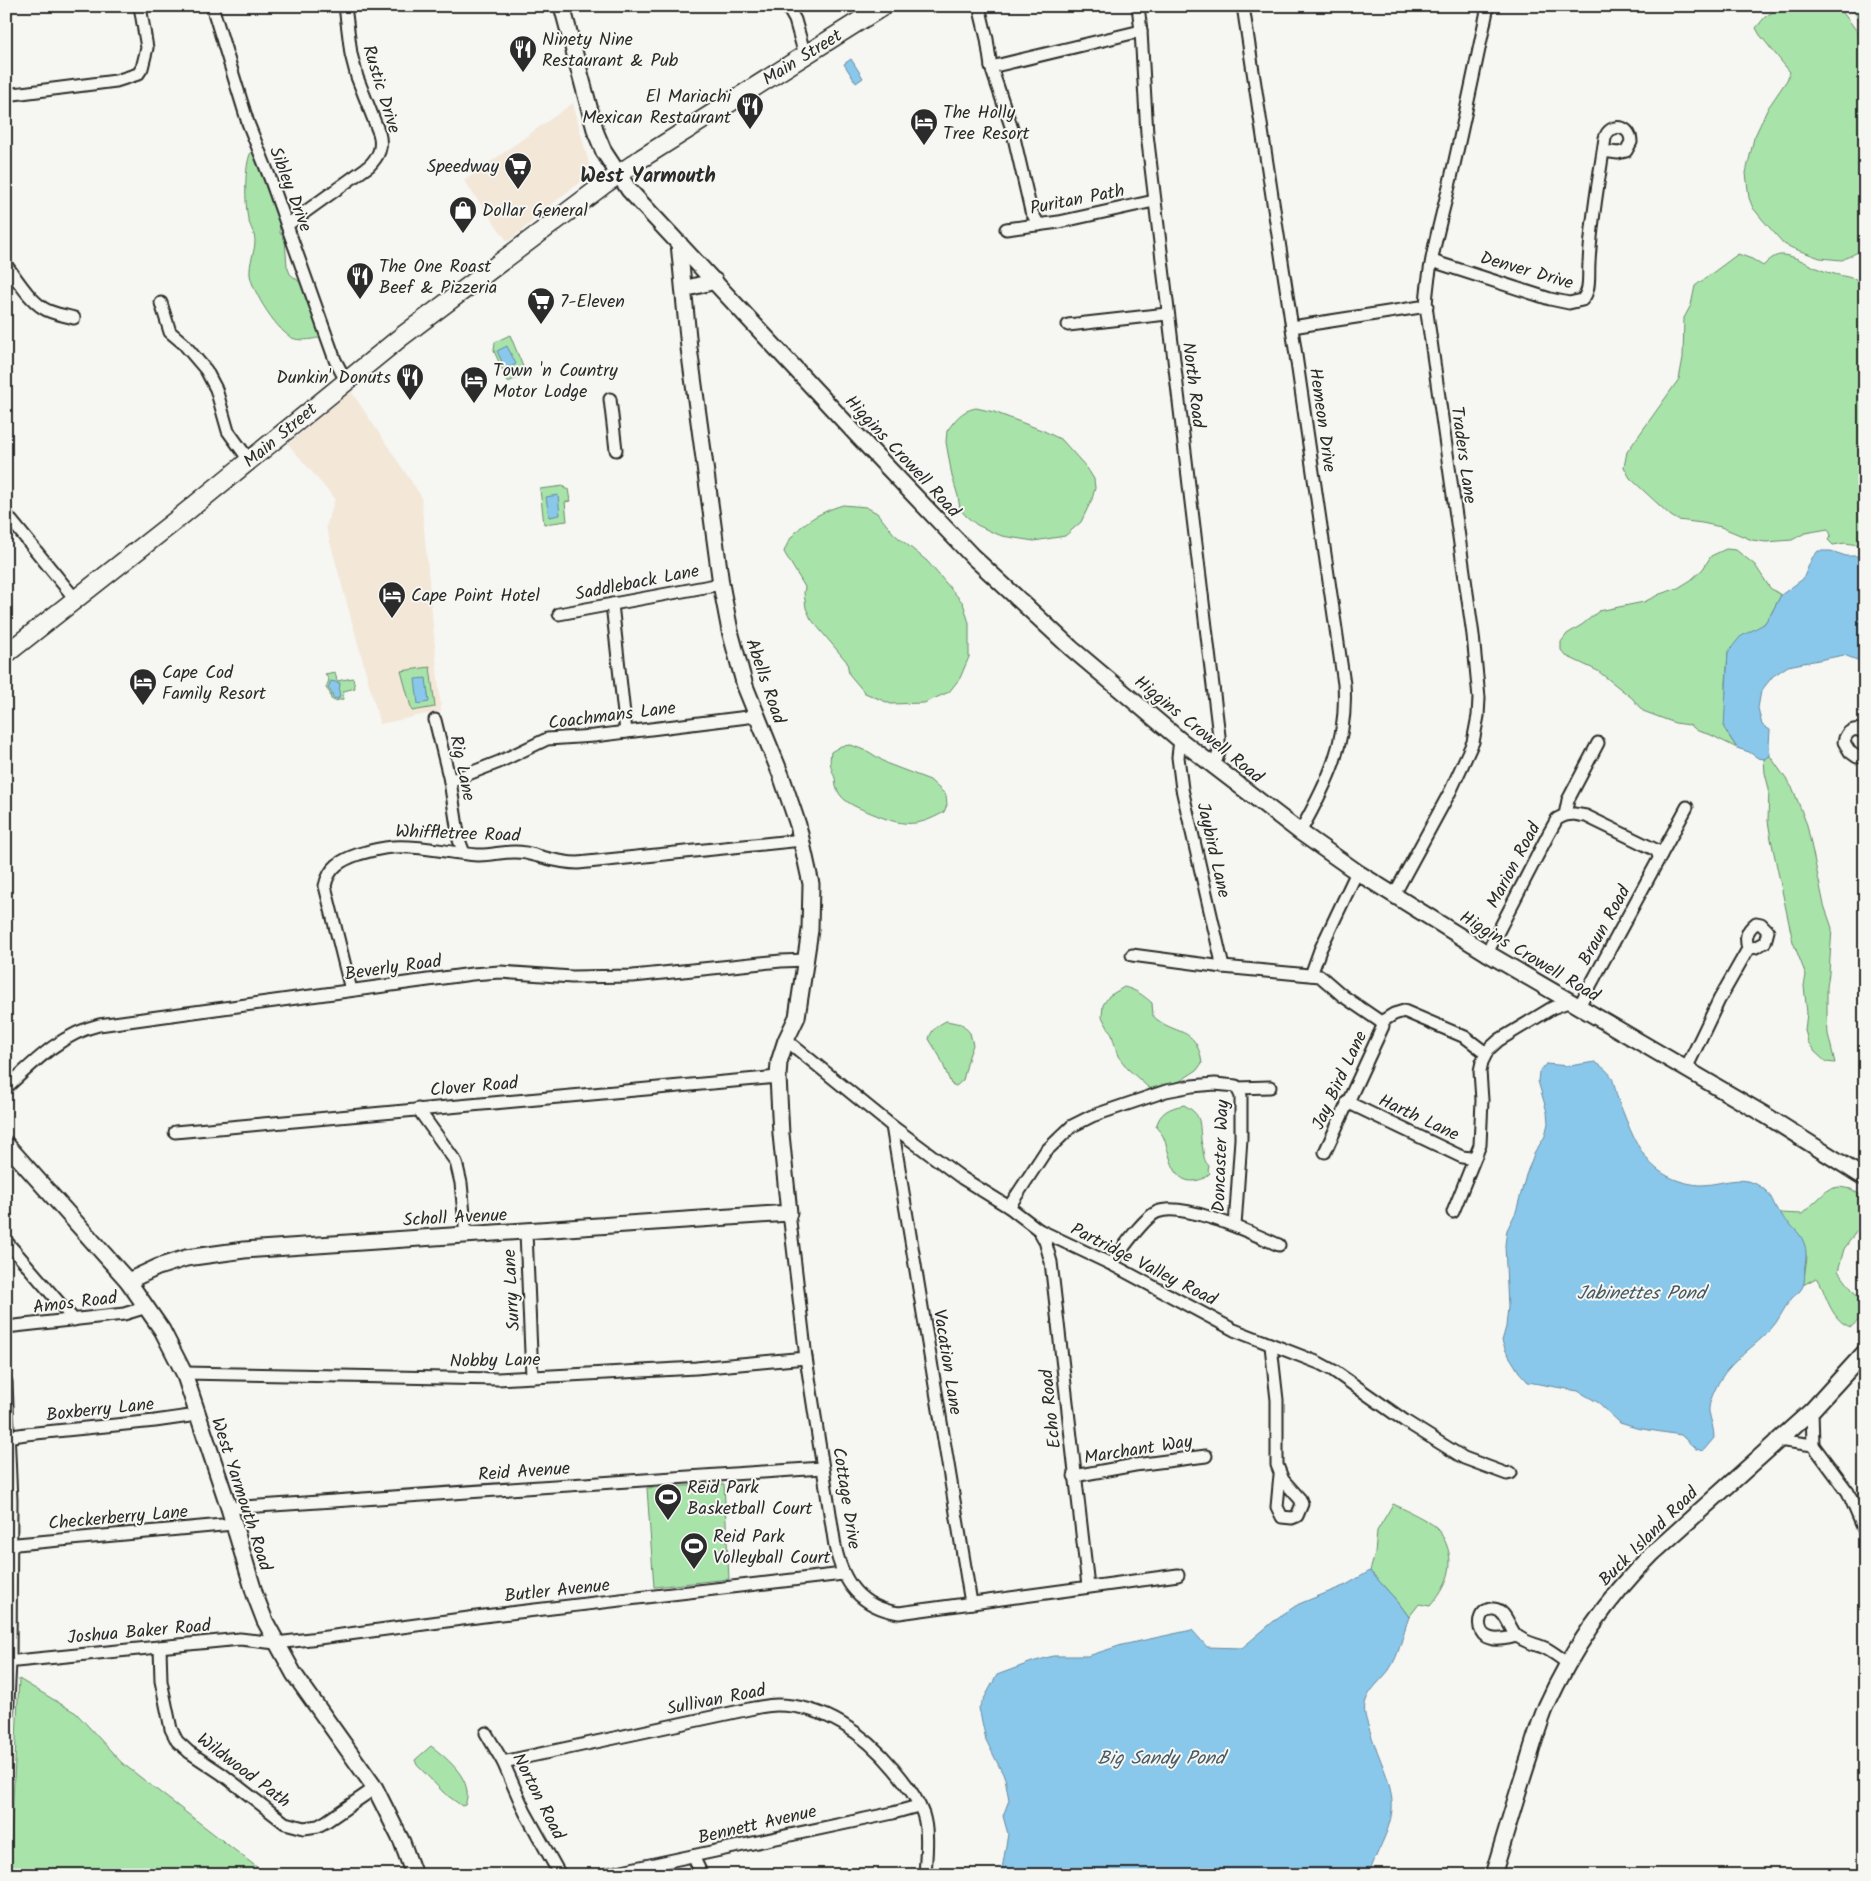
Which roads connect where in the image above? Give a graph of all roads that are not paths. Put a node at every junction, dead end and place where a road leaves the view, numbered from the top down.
1 (140, 6) edge
2 (212, 6) edge
3 (345, 6) edge
4 (562, 6) edge
5 (787, 6) edge
6 (883, 6) edge
7 (979, 6) edge
8 (1138, 6) edge
9 (1243, 6) edge
10 (1488, 6) edge
11 (1141, 31) junction
12 (805, 55) junction
13 (991, 67) junction
14 (6, 95) edge
15 (1603, 151) dead end
16 (617, 174) junction
17 (1154, 201) junction
18 (287, 225) junction
19 (1039, 225) junction
20 (1006, 229) dead end
21 (679, 243) junction
22 (1432, 262) junction
23 (6, 265) edge
24 (715, 281) junction
25 (684, 289) junction
26 (161, 303) dead end
27 (1426, 306) junction
28 (1167, 314) junction
29 (74, 318) dead end
30 (1068, 325) dead end
31 (1292, 327) junction
32 (346, 381) junction
33 (610, 399) dead end
34 (616, 450) dead end
35 (249, 460) junction
36 (6, 514) edge
37 (721, 584) junction
38 (76, 600) junction
39 (612, 604) junction
40 (560, 614) dead end
41 (6, 654) edge
42 (756, 716) junction
43 (435, 720) dead end
44 (626, 732) junction
45 (1865, 734) edge
46 (1180, 740) junction
47 (1598, 743) dead end
48 (1864, 758) edge
49 (1214, 767) junction
50 (450, 782) junction
51 (1688, 807) dead end
52 (1564, 816) junction
53 (1300, 832) junction
54 (802, 840) junction
55 (464, 853) junction
56 (1660, 858) junction
57 (1357, 872) junction
58 (1394, 895) junction
59 (1748, 949) dead end
60 (1487, 954) junction
61 (1132, 955) dead end
62 (806, 960) junction
63 (1223, 967) junction
64 (1311, 975) junction
65 (351, 990) junction
66 (1573, 1005) junction
67 (1381, 1022) junction
68 (786, 1040) junction
69 (1486, 1053) junction
70 (1686, 1070) junction
71 (778, 1077) junction
72 (6, 1088) edge
73 (1238, 1088) junction
74 (1270, 1088) dead end
75 (1347, 1102) junction
76 (418, 1109) junction
77 (892, 1126) junction
78 (175, 1132) dead end
79 (6, 1144) edge
80 (1325, 1152) dead end
81 (1476, 1155) junction
82 (1865, 1178) edge
83 (1009, 1208) junction
84 (1453, 1212) dead end
85 (789, 1213) junction
86 (1235, 1226) junction
87 (1039, 1230) junction
88 (526, 1232) junction
89 (466, 1235) junction
90 (6, 1241) edge
91 (1279, 1245) dead end
92 (1111, 1264) junction
93 (128, 1281) junction
94 (147, 1307) junction
95 (74, 1320) junction
96 (6, 1328) edge
97 (1271, 1346) junction
98 (1865, 1352) edge
99 (806, 1358) junction
100 (184, 1373) junction
101 (532, 1377) junction
102 (6, 1382) edge
103 (1812, 1410) junction
104 (197, 1415) junction
105 (8, 1437) edge
106 (1778, 1440) junction
107 (1813, 1445) junction
108 (1206, 1456) dead end
109 (822, 1468) junction
110 (1511, 1473) dead end
111 (1280, 1475) dead end
112 (1074, 1476) junction
113 (229, 1508) junction
114 (233, 1524) junction
115 (1865, 1532) edge
116 (8, 1545) edge
117 (843, 1574) junction
118 (1178, 1575) dead end
119 (1088, 1586) junction
120 (971, 1603) junction
121 (1517, 1636) dead end
122 (276, 1642) junction
123 (160, 1647) junction
124 (8, 1662) edge
125 (1568, 1663) junction
126 (486, 1732) dead end
127 (6, 1742) edge
128 (503, 1762) junction
129 (375, 1788) junction
130 (918, 1806) junction
131 (694, 1856) junction
132 (414, 1875) edge
133 (560, 1875) edge
134 (603, 1875) edge
135 (702, 1875) edge
136 (925, 1875) edge
137 (1493, 1875) edge

1 - 14 street
2 - 18 street, Sibley Drive
3 - 18 street, Rustic Drive
4 - 16 main road, Higgins Crowell Road
5 - 12 street
6 - 12 main road, Main Street
7 - 13 street
8 - 11 street, North Road
9 - 31 street, Hemeon Drive
10 - 22 street, Traders Lane
11 - 13 street
11 - 17 street, North Road
12 - 16 main road, Main Street
13 - 19 street
15 - 22 street, Denver Drive
16 - 21 main road, Higgins Crowell Road
16 - 32 main road, Main Street
17 - 19 street, Puritan Path
17 - 28 street, North Road
18 - 32 street, Sibley Drive
19 - 20 street, Puritan Path
21 - 24 main road, Higgins Crowell Road
21 - 25 main road, Abells Road
22 - 27 street, Traders Lane
23 - 29 street
24 - 25 main road
24 - 46 main road, Higgins Crowell Road
25 - 37 main road, Abells Road
26 - 35 street
27 - 31 street
27 - 58 street, Traders Lane
28 - 30 street
28 - 49 street, North Road
31 - 53 street, Hemeon Drive
32 - 35 main road, Main Street
33 - 34 street
35 - 38 main road, Main Street
36 - 38 street
37 - 39 street, Saddleback Lane
37 - 42 main road, Abells Road
38 - 41 main road, Main Street
39 - 40 street, Saddleback Lane
39 - 44 street
42 - 44 street, Coachmans Lane
42 - 54 main road, Abells Road
43 - 50 street, Rig Lane
44 - 50 street, Coachmans Lane
45 - 48 street
46 - 49 main road, Higgins Crowell Road
46 - 63 street, Jaybird Lane
47 - 52 street, Marion Road
49 - 53 main road, Higgins Crowell Road
50 - 55 street, Rig Lane
51 - 56 street, Braun Road
52 - 56 street
52 - 60 street, Marion Road
53 - 57 main road, Higgins Crowell Road
54 - 55 street, Whiffletree Road
54 - 62 main road, Abells Road
55 - 65 street, Whiffletree Road
56 - 66 street, Braun Road
57 - 58 main road, Higgins Crowell Road
57 - 64 street
58 - 60 main road, Higgins Crowell Road
59 - 70 street
60 - 66 main road, Higgins Crowell Road
61 - 63 street
62 - 65 street, Beverly Road
62 - 68 main road, Abells Road
63 - 64 street
64 - 67 street
65 - 72 street, Beverly Road
66 - 69 street
66 - 70 main road, Higgins Crowell Road
67 - 69 street
67 - 75 street, Jay Bird Lane
68 - 71 main road, Abells Road
68 - 77 street, Partridge Valley Road
69 - 81 street
70 - 82 main road, Higgins Crowell Road
71 - 76 street, Clover Road
71 - 85 main road, Cottage Drive
73 - 74 street
73 - 83 street
73 - 86 street, Doncaster Way
75 - 80 street, Jay Bird Lane
75 - 81 street, Harth Lane
76 - 78 street, Clover Road
76 - 89 street
77 - 83 street, Partridge Valley Road
77 - 120 street, Vacation Lane
79 - 93 main road, West Yarmouth Road
81 - 84 street
83 - 87 street, Partridge Valley Road
85 - 88 main road, Scholl Avenue
85 - 99 street, Cottage Drive
86 - 91 street
86 - 92 street
87 - 92 street, Partridge Valley Road
87 - 112 street, Echo Road
88 - 89 main road, Scholl Avenue
88 - 101 street, Surry Lane
89 - 93 main road, Scholl Avenue
90 - 95 street
92 - 97 street, Partridge Valley Road
93 - 94 main road, West Yarmouth Road
94 - 95 street, Amos Road
94 - 100 main road, West Yarmouth Road
95 - 96 street, Amos Road
97 - 110 street, Partridge Valley Road
97 - 111 street
98 - 103 main road, Buck Island Road
99 - 101 street, Nobby Lane
99 - 109 street, Cottage Drive
100 - 101 street, Nobby Lane
100 - 104 main road, West Yarmouth Road
102 - 105 street
103 - 106 main road, Buck Island Road
103 - 107 street
104 - 105 street, Boxberry Lane
104 - 113 main road, West Yarmouth Road
105 - 116 street
106 - 107 street
106 - 125 main road, Buck Island Road
107 - 115 street
108 - 112 street, Marchant Way
109 - 113 street, Reid Avenue
109 - 117 street, Cottage Drive
112 - 119 street, Echo Road
113 - 114 main road, West Yarmouth Road
114 - 116 street, Checkerberry Lane
114 - 122 main road, West Yarmouth Road
116 - 124 street
117 - 120 street, Cottage Drive
117 - 122 street, Butler Avenue
118 - 119 street, Cottage Drive
119 - 120 street, Cottage Drive
121 - 125 street
122 - 123 street, Joshua Baker Road
122 - 129 main road, West Yarmouth Road
123 - 124 street, Joshua Baker Road
123 - 129 street, Wildwood Path
124 - 127 street
125 - 137 main road, Buck Island Road
126 - 128 street, Norton Road
128 - 130 street, Sullivan Road
128 - 133 street, Norton Road
129 - 132 main road, West Yarmouth Road
130 - 131 street, Bennett Avenue
130 - 136 street, Sullivan Road
131 - 134 street, Bennett Avenue
131 - 135 street

